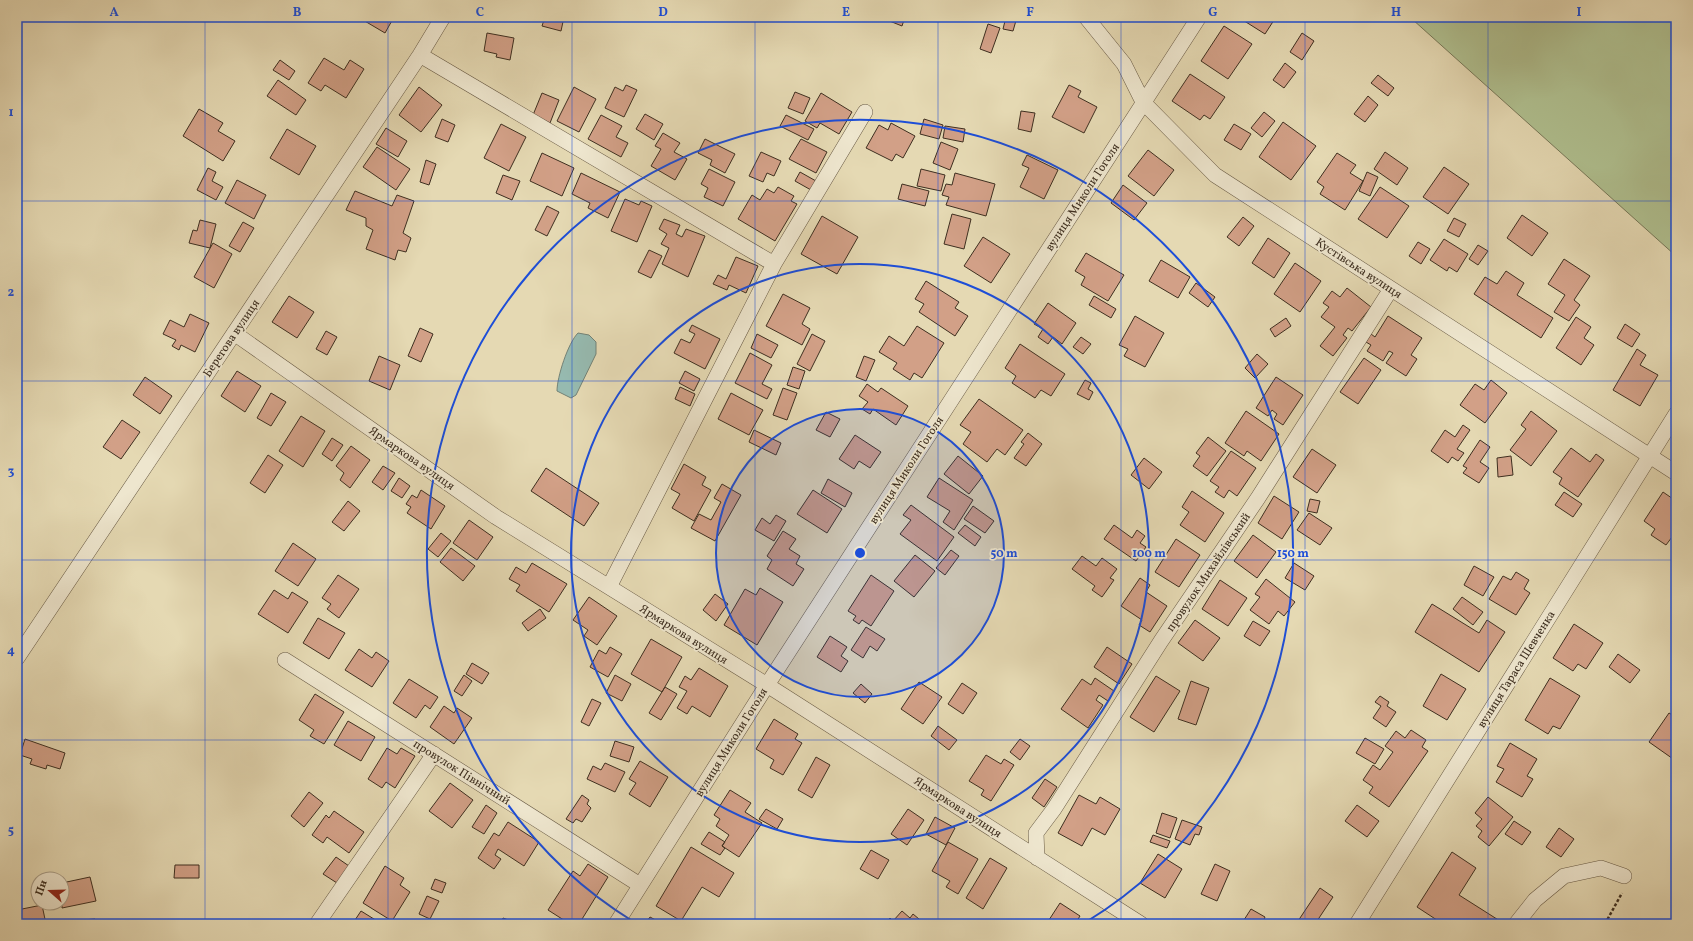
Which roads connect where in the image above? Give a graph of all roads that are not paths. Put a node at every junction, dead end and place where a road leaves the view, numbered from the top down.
1 (443, 17) edge
2 (1086, 17) edge
3 (1199, 17) edge
4 (420, 55) junction
5 (1143, 102) junction
6 (865, 112) dead end
7 (774, 264) junction
8 (1391, 288) junction
9 (234, 333) junction
10 (1676, 414) edge
11 (1649, 456) junction
12 (1676, 473) edge
13 (609, 587) junction
14 (17, 658) edge
15 (285, 660) dead end
16 (767, 685) junction
17 (434, 754) junction
18 (1037, 858) junction
19 (1624, 876) road end
20 (640, 885) junction
21 (317, 924) edge
22 (616, 924) edge
23 (1141, 924) edge
24 (1357, 924) edge
25 (1516, 924) edge

1 - 4 street, Берегова вулиця
2 - 5 street, Кустівська вулиця
3 - 5 street, вулиця Миколи Гоголя
4 - 7 street
4 - 9 street, Берегова вулиця
5 - 8 street, Кустівська вулиця
5 - 16 street, вулиця Миколи Гоголя
6 - 7 street
7 - 13 street
8 - 11 street, Кустівська вулиця
8 - 18 street, провулок Михайлівський
9 - 13 street, Ярмаркова вулиця
9 - 14 street, Берегова вулиця
10 - 11 street, вулиця Тараса Шевченка
11 - 12 street, Кустівська вулиця
11 - 24 street, вулиця Тараса Шевченка
13 - 16 street, Ярмаркова вулиця
15 - 17 street, провулок Північний
16 - 18 street, Ярмаркова вулиця
16 - 20 street, вулиця Миколи Гоголя
17 - 20 street, провулок Північний
17 - 21 street
18 - 23 street, Ярмаркова вулиця
19 - 25 street
20 - 22 street, вулиця Миколи Гоголя

